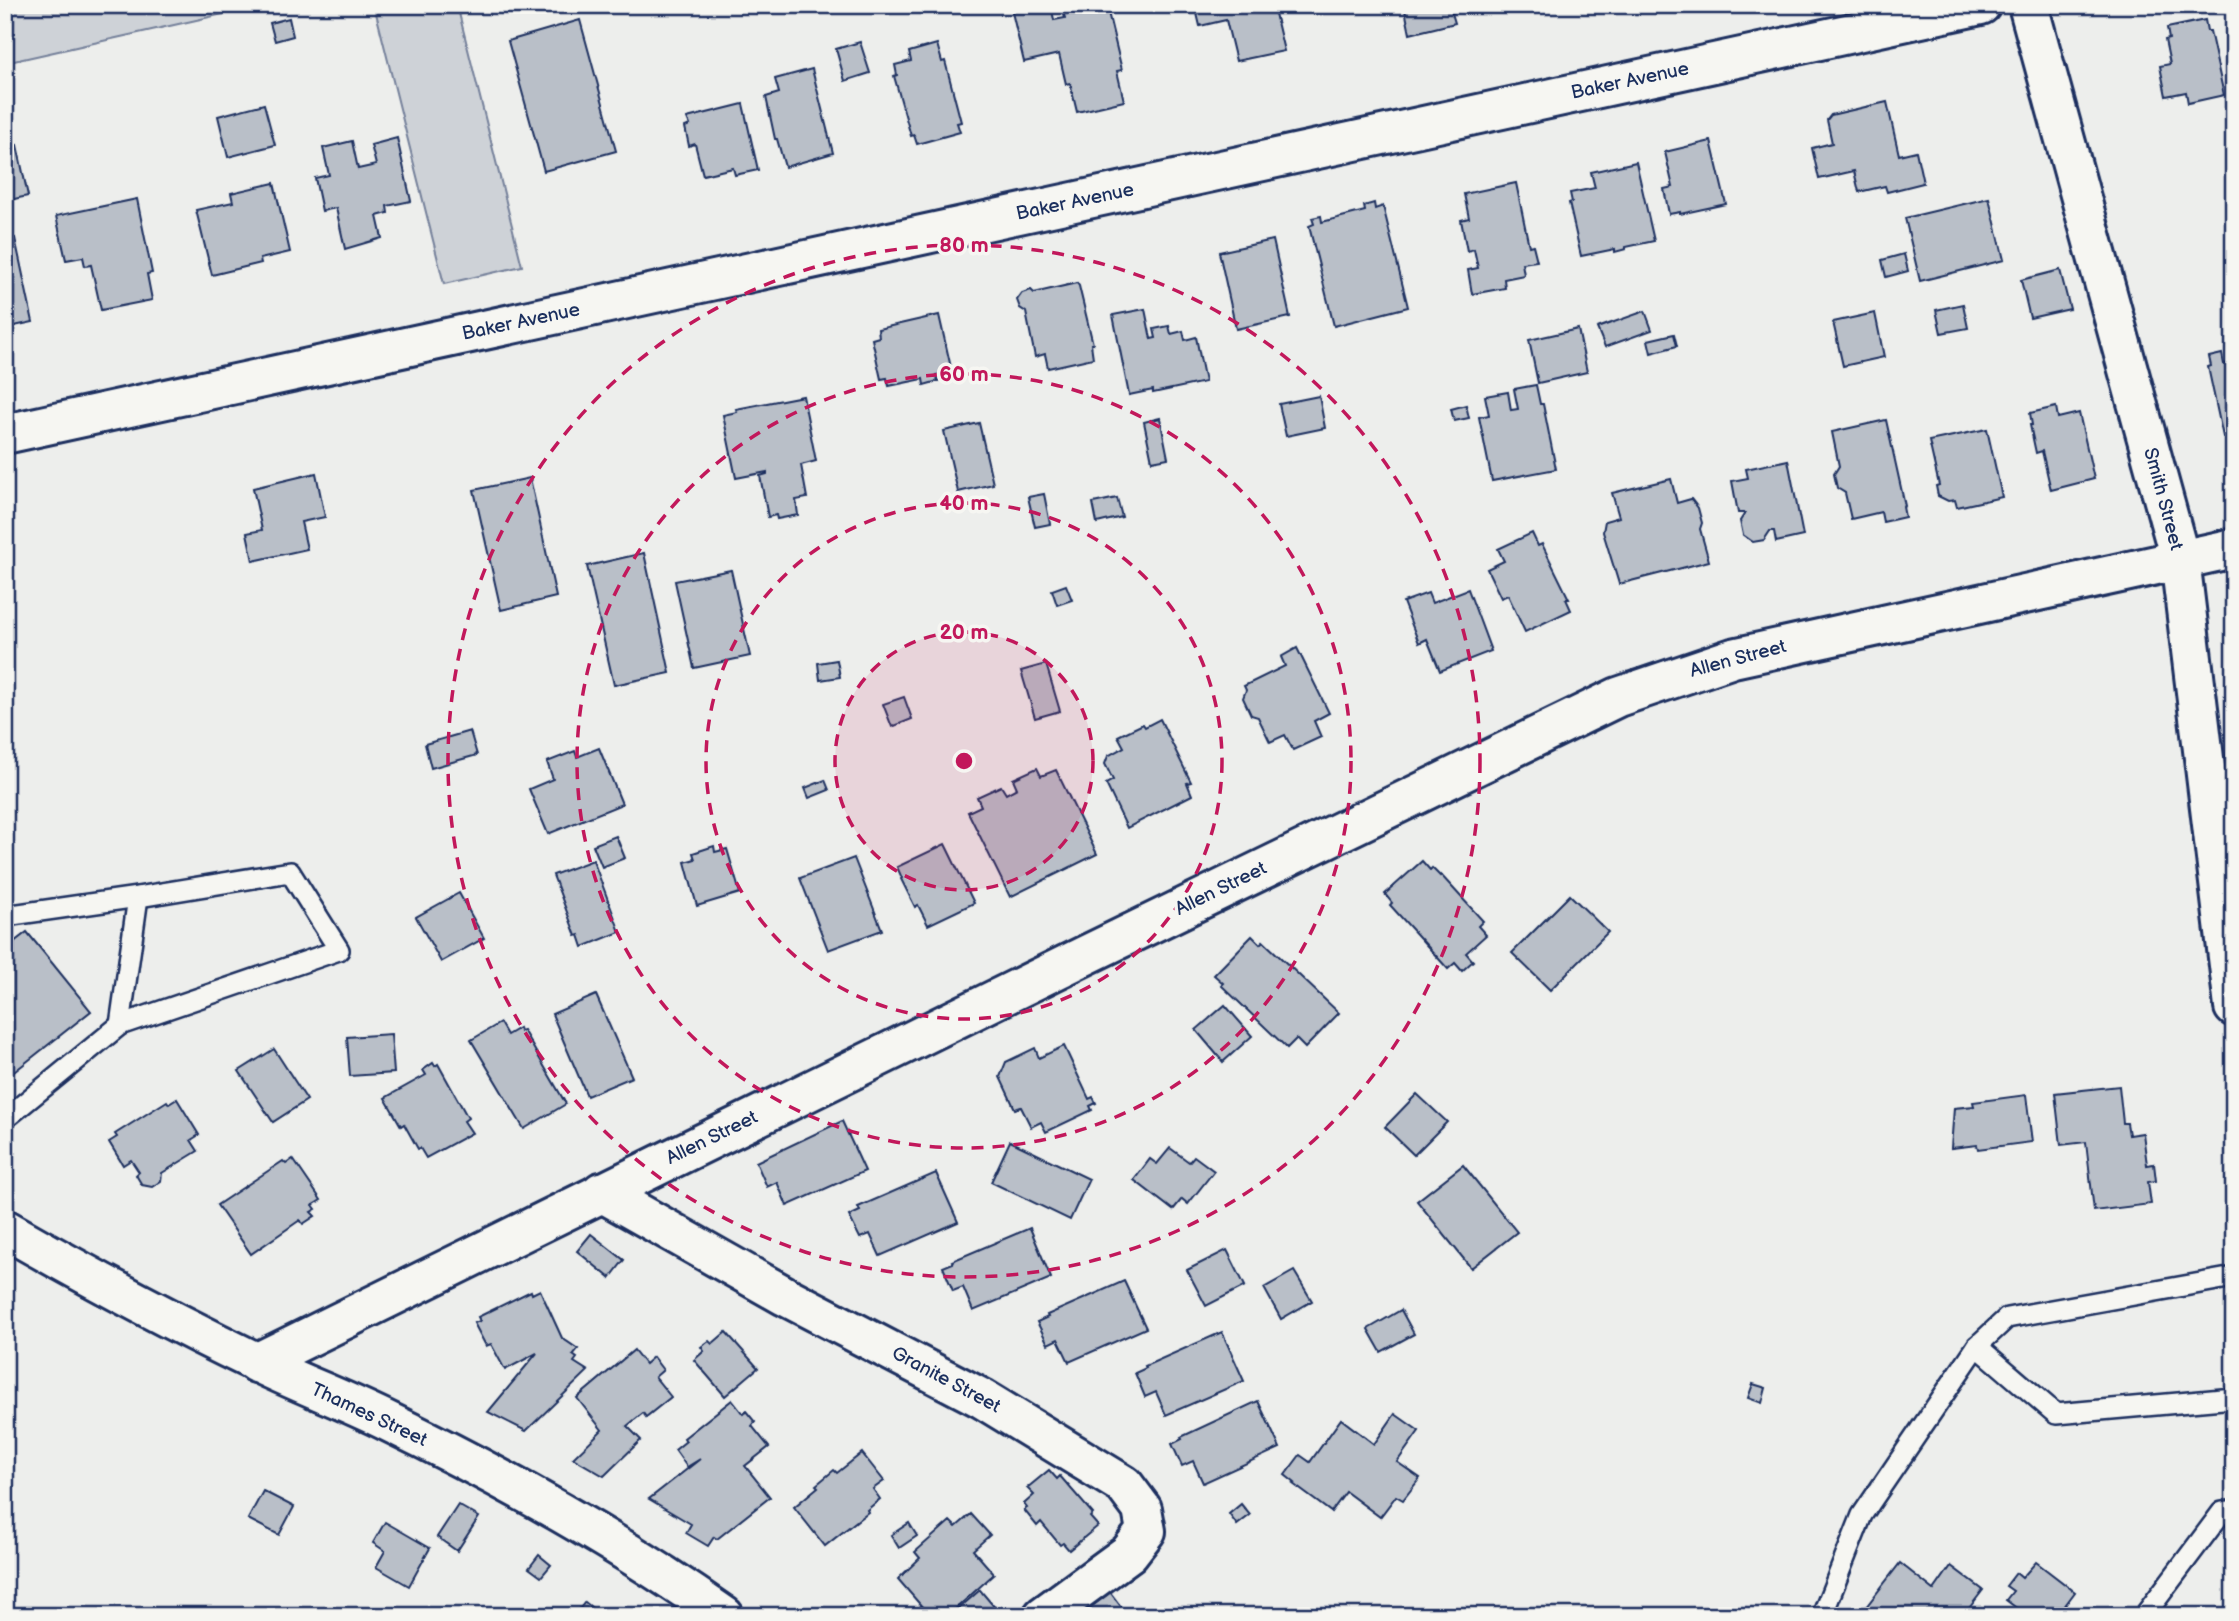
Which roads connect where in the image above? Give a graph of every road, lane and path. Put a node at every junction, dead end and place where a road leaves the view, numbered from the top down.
1 (1982, 5) edge
2 (2028, 5) edge
3 (5, 434) edge
4 (2234, 548) edge
5 (2180, 559) junction
6 (138, 897) junction
7 (5, 916) edge
8 (2234, 1007) edge
9 (120, 1025) junction
10 (5, 1119) edge
11 (601, 1192) junction
12 (5, 1229) edge
13 (2234, 1276) edge
14 (1977, 1346) junction
15 (256, 1363) junction
16 (2234, 1398) edge
17 (2234, 1510) edge
18 (724, 1616) edge
19 (1043, 1616) edge
20 (1822, 1616) edge
21 (2144, 1616) edge

1 - 3 street, Baker Avenue
2 - 5 street, Smith Street
4 - 5 street, Allen Street
5 - 8 street, Smith Street
5 - 11 street, Allen Street
6 - 7 lane
6 - 9 lane
6 - 9 lane
9 - 10 lane
11 - 15 street, Allen Street
11 - 19 street, Granite Street
12 - 15 street, Thames Street
13 - 14 lane
14 - 16 lane
14 - 20 lane
15 - 18 street, Thames Street
17 - 21 lane

